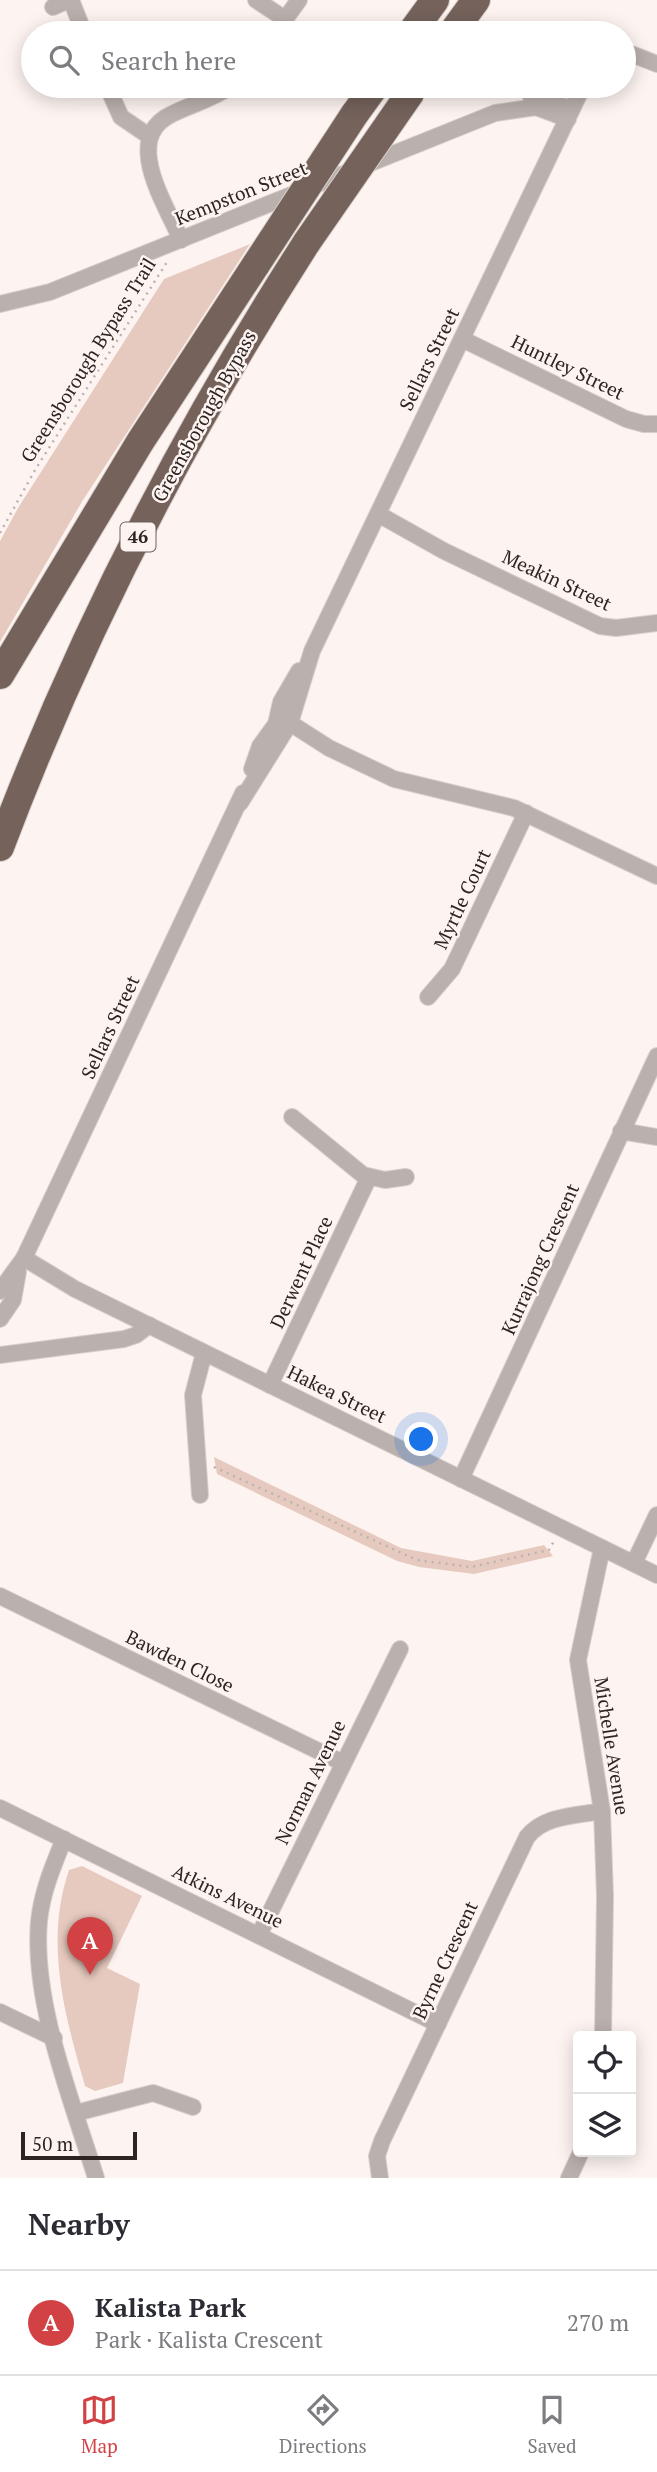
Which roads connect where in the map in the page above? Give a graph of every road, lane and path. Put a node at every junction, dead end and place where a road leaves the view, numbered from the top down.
1 (70, 0) edge
2 (256, 0) edge
3 (299, 0) edge
4 (435, 0) edge
5 (476, 0) edge
6 (53, 8) dead end
7 (285, 19) joint
8 (80, 21) edge
9 (420, 21) edge
10 (461, 21) edge
11 (636, 56) edge
12 (657, 64) edge
13 (112, 98) edge
14 (212, 98) edge
15 (366, 98) edge
16 (407, 98) edge
17 (577, 98) edge
18 (570, 114) junction
19 (149, 136) junction
20 (181, 240) junction
21 (0, 304) edge
22 (462, 339) junction
23 (657, 424) edge
24 (376, 518) junction
25 (0, 533) edge
26 (657, 623) edge
27 (0, 675) edge
28 (284, 727) junction
29 (526, 813) junction
30 (0, 847) edge
31 (657, 876) edge
32 (428, 997) dead end
33 (657, 1056) edge
34 (292, 1117) dead end
35 (621, 1130) junction
36 (657, 1137) edge
37 (369, 1177) junction
38 (406, 1177) dead end
39 (22, 1264) junction
40 (0, 1291) edge
41 (0, 1318) edge
42 (149, 1325) junction
43 (204, 1353) junction
44 (0, 1354) edge
45 (270, 1385) junction
46 (198, 1460) junction
47 (461, 1479) junction
48 (200, 1495) dead end
49 (657, 1515) edge
50 (554, 1541) dead end
51 (602, 1548) junction
52 (634, 1563) junction
53 (657, 1575) edge
54 (0, 1595) edge
55 (400, 1649) dead end
56 (342, 1763) junction
57 (0, 1808) edge
58 (602, 1811) junction
59 (64, 1839) junction
60 (259, 1935) junction
61 (0, 2012) edge
62 (438, 2024) junction
63 (603, 2031) edge
64 (54, 2038) junction
65 (193, 2108) dead end
66 (76, 2113) junction
67 (579, 2157) edge
68 (96, 2178) edge
69 (380, 2178) edge
70 (569, 2178) edge

1 - 6 street
1 - 8 street
2 - 7 street
3 - 7 street
4 - 9 highway
5 - 10 highway
11 - 12 street
13 - 19 street
14 - 19 street
15 - 27 highway, Greensborough Bypass / 46, bridge
16 - 30 highway, Greensborough Bypass / 46, bridge
17 - 18 street, Sellars Street
18 - 20 street, Kempston Street
18 - 22 street, Sellars Street
19 - 20 street
20 - 21 street, Kempston Street
20 - 25 path, Greensborough Bypass Trail
22 - 23 street, Huntley Street
22 - 24 street, Sellars Street
24 - 26 street, Meakin Street
24 - 28 street, Sellars Street
28 - 29 street
28 - 39 street, Sellars Street
29 - 31 street
29 - 32 street, Myrtle Court
33 - 35 street, Kurrajong Crescent
34 - 37 street
35 - 36 street
35 - 47 street, Kurrajong Crescent
37 - 38 street
37 - 45 street, Derwent Place
39 - 40 street, Sellars Street
39 - 41 street, Sellars Street
39 - 42 street, Hakea Street
42 - 43 street, Hakea Street
42 - 44 street
43 - 45 street, Hakea Street
43 - 46 street
45 - 47 street, Hakea Street
46 - 48 street
46 - 50 path
47 - 51 street, Hakea Street
49 - 52 street
51 - 52 street, Hakea Street
51 - 58 street, Michelle Avenue
52 - 53 street, Hakea Street
54 - 56 street, Bawden Close
55 - 56 street, Norman Avenue
56 - 60 street, Norman Avenue
57 - 59 street, Atkins Avenue
58 - 62 street, Byrne Crescent
58 - 63 street, Michelle Avenue
59 - 60 street, Atkins Avenue
59 - 64 street
60 - 62 street, Atkins Avenue
61 - 64 street
62 - 69 street, Byrne Crescent
64 - 66 street
65 - 66 street
66 - 68 street
67 - 70 street

